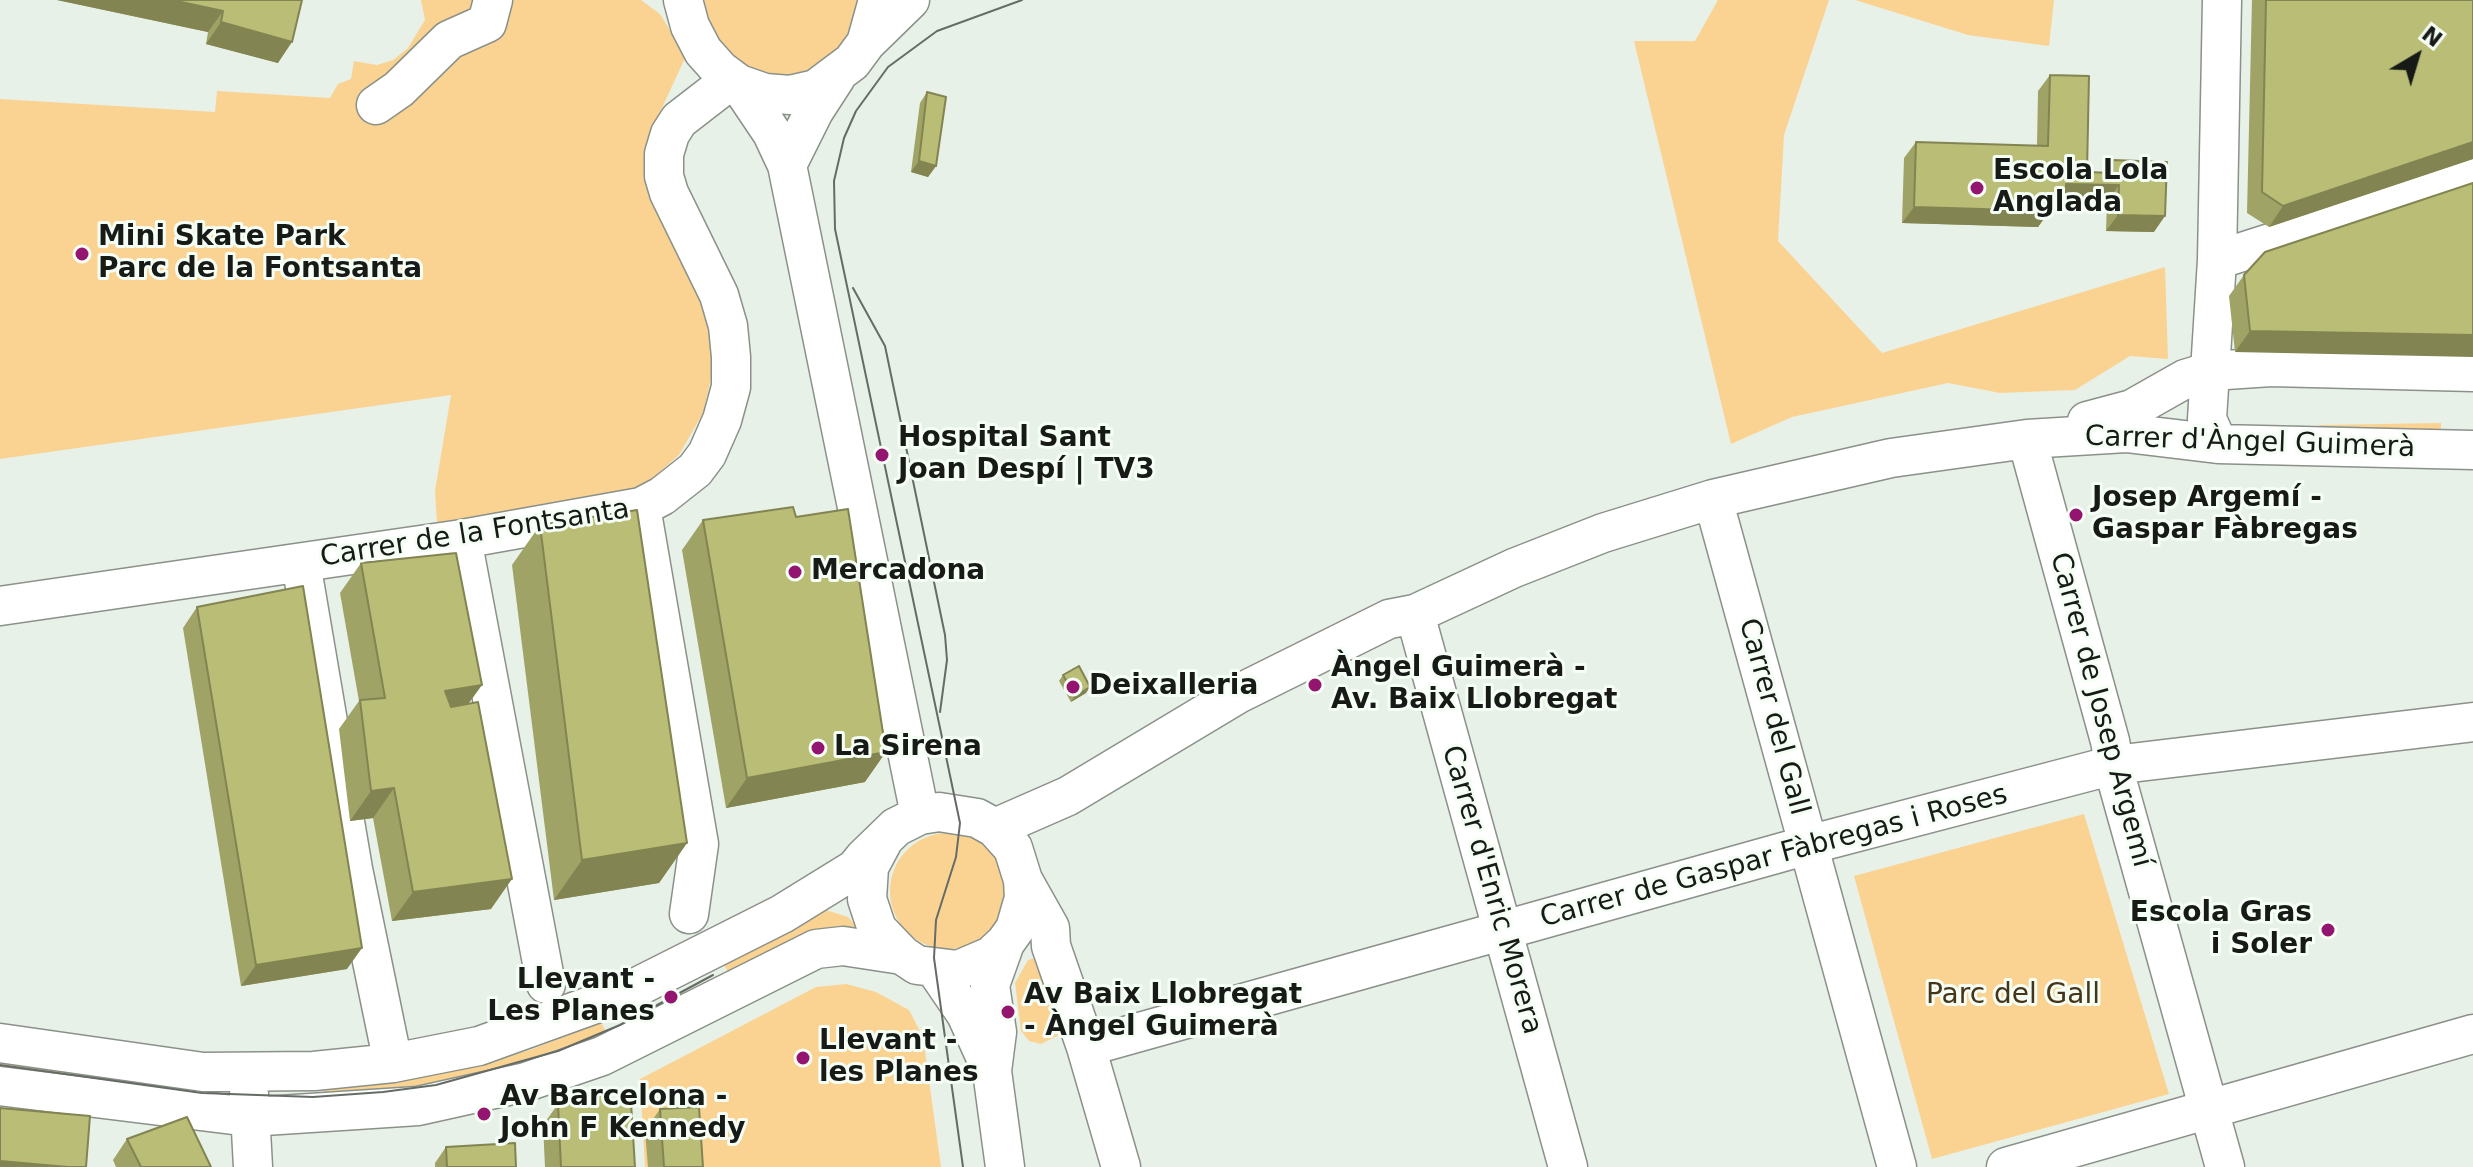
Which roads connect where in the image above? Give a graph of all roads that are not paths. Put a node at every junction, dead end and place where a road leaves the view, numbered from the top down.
1 (493, 0) edge
2 (660, 0) edge
3 (878, 0) edge
4 (910, 0) edge
5 (2222, 0) edge
6 (692, 26) edge
7 (866, 43) junction
8 (836, 77) junction
9 (736, 82) junction
10 (376, 105) dead end
11 (690, 110) junction
12 (787, 165) junction
13 (2473, 178) edge
14 (2217, 260) junction
15 (2211, 371) junction
16 (2473, 372) edge
17 (2126, 433) junction
18 (2027, 439) junction
19 (2218, 444) junction
20 (2473, 450) edge
21 (1713, 499) junction
22 (641, 507) junction
23 (462, 539) junction
24 (301, 563) junction
25 (0, 606) edge
26 (1415, 614) junction
27 (2473, 722) edge
28 (2114, 765) junction
29 (920, 815) junction
30 (995, 828) junction
31 (884, 839) junction
32 (1808, 845) junction
33 (1022, 872) junction
34 (689, 914) dead end
35 (782, 914) junction
36 (1503, 932) junction
37 (1010, 936) junction
38 (889, 942) junction
39 (1051, 946) junction
40 (936, 970) junction
41 (546, 984) dead end
42 (2473, 1034) edge
43 (0, 1043) edge
44 (1086, 1047) junction
45 (393, 1063) junction
46 (250, 1071) junction
47 (992, 1071) junction
48 (0, 1086) edge
49 (2209, 1109) junction
50 (249, 1117) junction
51 (253, 1167) edge
52 (1005, 1167) edge
53 (1121, 1167) edge
54 (1568, 1167) edge
55 (1897, 1167) edge
56 (2006, 1167) edge
57 (2225, 1167) edge

1 - 10 street
2 - 6 street
3 - 7 street
4 - 7 street
5 - 14 street
6 - 9 street
6 - 11 street, Carrer de la Fontsanta
7 - 8 street
8 - 9 street
8 - 12 street
9 - 11 street, Carrer de la Fontsanta
9 - 12 street
11 - 22 street, Carrer de la Fontsanta
12 - 29 street
13 - 14 street
14 - 15 street
15 - 16 street, Carrer d'Àngel Guimerà
15 - 17 street
15 - 18 street, Carrer d'Àngel Guimerà
15 - 19 street
17 - 18 street, Carrer d'Àngel Guimerà
17 - 19 street, Carrer d'Àngel Guimerà
18 - 21 street, Carrer d'Àngel Guimerà
18 - 28 street, Carrer de Josep Argemí
19 - 20 street, Carrer d'Àngel Guimerà
21 - 26 street, Carrer d'Àngel Guimerà
21 - 32 street, Carrer del Gall
22 - 23 street, Carrer de la Fontsanta
22 - 34 street
23 - 24 street, Carrer de la Fontsanta
23 - 41 street
24 - 25 street, Carrer de la Fontsanta
24 - 45 street
26 - 30 street, Carrer d'Àngel Guimerà
26 - 33 street, Carrer d'Àngel Guimerà
26 - 36 street, Carrer d'Enric Morera
27 - 28 street, Carrer de Gaspar Fàbregas i Roses
28 - 32 street, Carrer de Gaspar Fàbregas i Roses
28 - 49 street, Carrer de Josep Argemí
29 - 30 street
29 - 31 street
30 - 33 street
31 - 35 street
31 - 38 street
32 - 36 street, Carrer de Gaspar Fàbregas i Roses
32 - 55 street, Carrer del Gall
33 - 37 street
33 - 39 street
35 - 38 street
35 - 45 street
36 - 44 street, Carrer de Gaspar Fàbregas i Roses
36 - 54 street, Carrer d'Enric Morera
37 - 39 street
37 - 40 street
37 - 47 street
38 - 40 street
38 - 50 street
39 - 44 street
40 - 47 street
42 - 49 street
43 - 46 street
44 - 53 street
45 - 46 street
46 - 50 street
47 - 52 street
48 - 50 street
49 - 56 street
49 - 57 street, Carrer de Josep Argemí
50 - 51 street

